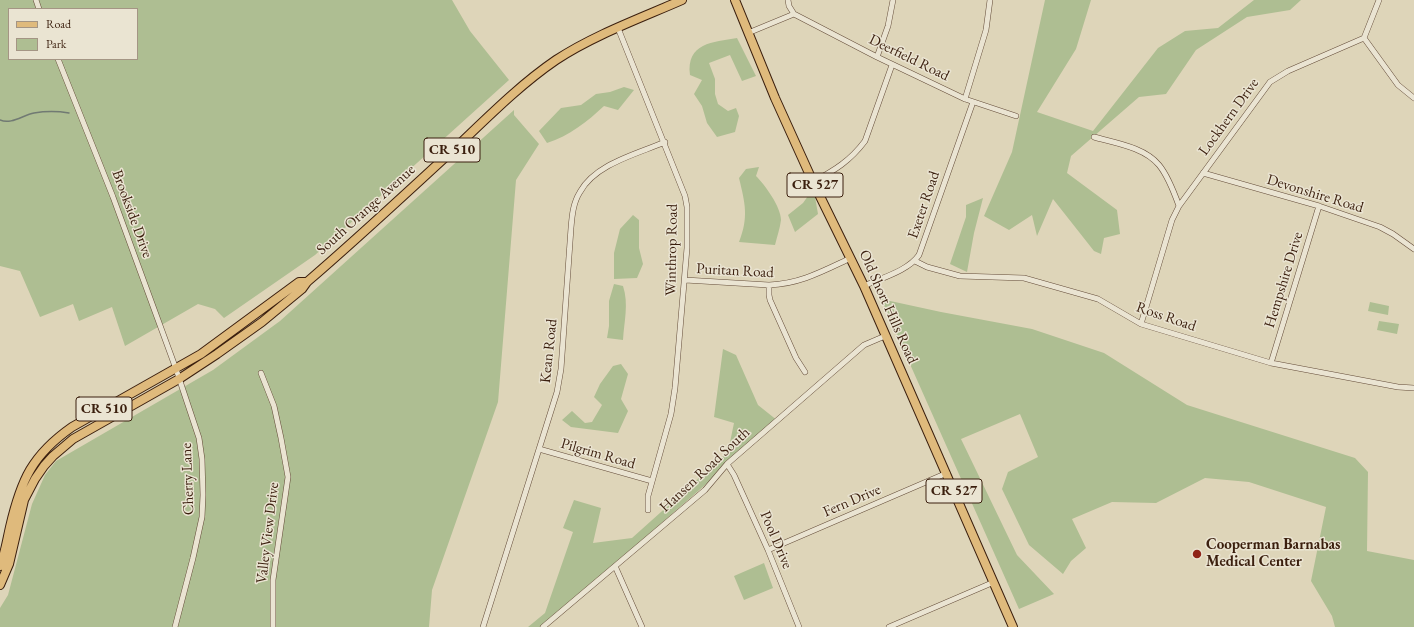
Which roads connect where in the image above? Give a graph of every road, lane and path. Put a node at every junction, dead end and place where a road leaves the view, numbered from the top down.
1 (682, 0) edge
2 (735, 0) edge
3 (788, 0) edge
4 (893, 0) edge
5 (990, 0) edge
6 (1379, 0) edge
7 (794, 14) junction
8 (618, 28) junction
9 (748, 33) junction
10 (1364, 38) junction
11 (877, 57) junction
12 (58, 60) edge
13 (892, 64) junction
14 (1414, 98) edge
15 (965, 99) junction
16 (973, 102) junction
17 (1016, 116) dead end
18 (1094, 137) dead end
19 (664, 142) junction
20 (1203, 173) junction
21 (813, 182) junction
22 (1179, 206) junction
23 (1319, 206) junction
24 (1414, 249) edge
25 (851, 258) junction
26 (915, 261) junction
27 (685, 280) junction
28 (307, 282) junction
29 (769, 285) junction
30 (864, 286) junction
31 (1141, 324) junction
32 (885, 336) junction
33 (1271, 362) junction
34 (176, 369) junction
35 (805, 372) dead end
36 (261, 373) dead end
37 (179, 379) junction
38 (1414, 388) edge
39 (539, 449) junction
40 (38, 458) junction
41 (46, 464) junction
42 (727, 464) junction
43 (947, 473) junction
44 (652, 481) junction
45 (648, 510) dead end
46 (768, 550) junction
47 (0, 566) edge
48 (615, 566) junction
49 (994, 582) junction
50 (0, 585) edge
51 (175, 627) edge
52 (273, 627) edge
53 (483, 627) edge
54 (543, 627) edge
55 (642, 627) edge
56 (799, 627) edge
57 (890, 627) edge
58 (1013, 627) edge

1 - 8 main road, South Orange Avenue / CR 510
2 - 9 main road, Old Short Hills Road / CR 527
3 - 7 street
4 - 11 street
5 - 15 street
6 - 10 street
7 - 9 street
7 - 11 street, Deerfield Road
8 - 19 street, Winthrop Road
8 - 28 main road, South Orange Avenue / CR 510
9 - 21 main road, Old Short Hills Road / CR 527
10 - 14 street
10 - 20 street, Lockhern Drive
11 - 13 street, Deerfield Road
12 - 34 street, Brookside Drive
13 - 15 street, Deerfield Road
13 - 21 street
15 - 16 street, Deerfield Road
16 - 17 street, Deerfield Road
16 - 26 street, Exeter Road
18 - 22 street
19 - 27 street, Winthrop Road
19 - 39 street, Kean Road
20 - 22 street, Lockhern Drive
20 - 23 street, Devonshire Road
21 - 25 main road, Old Short Hills Road / CR 527
22 - 31 street, Lockhern Drive
23 - 24 street, Devonshire Road
23 - 33 street, Hempshire Drive
25 - 29 street, Puritan Road
25 - 30 main road, Old Short Hills Road / CR 527
26 - 30 street, Exeter Road
26 - 31 street, Ross Road
27 - 29 street, Puritan Road
27 - 44 street, Winthrop Road
28 - 34 main road, South Orange Avenue / CR 510
28 - 37 main road, South Orange Avenue
29 - 35 street
30 - 32 main road, Old Short Hills Road / CR 527
31 - 33 street, Ross Road
32 - 42 street, Hansen Road South
32 - 43 main road, Old Short Hills Road / CR 527
33 - 38 street, Ross Road
34 - 37 street, Brookside Drive
34 - 40 main road, South Orange Avenue / CR 510
36 - 52 street, Valley View Drive
37 - 41 main road, South Orange Avenue
37 - 51 street, Cherry Lane
39 - 44 street, Pilgrim Road
39 - 53 street, Kean Road
40 - 41 main road
40 - 47 main road, South Orange Avenue / CR 510
41 - 50 main road, South Orange Avenue
42 - 46 street, Pool Drive
42 - 48 street, Hansen Road South
43 - 46 street, Fern Drive
43 - 49 main road, Old Short Hills Road / CR 527
44 - 45 street, Winthrop Road
46 - 56 street, Pool Drive
48 - 54 street, Hansen Road South
48 - 55 street
49 - 57 street
49 - 58 main road, Old Short Hills Road / CR 527

